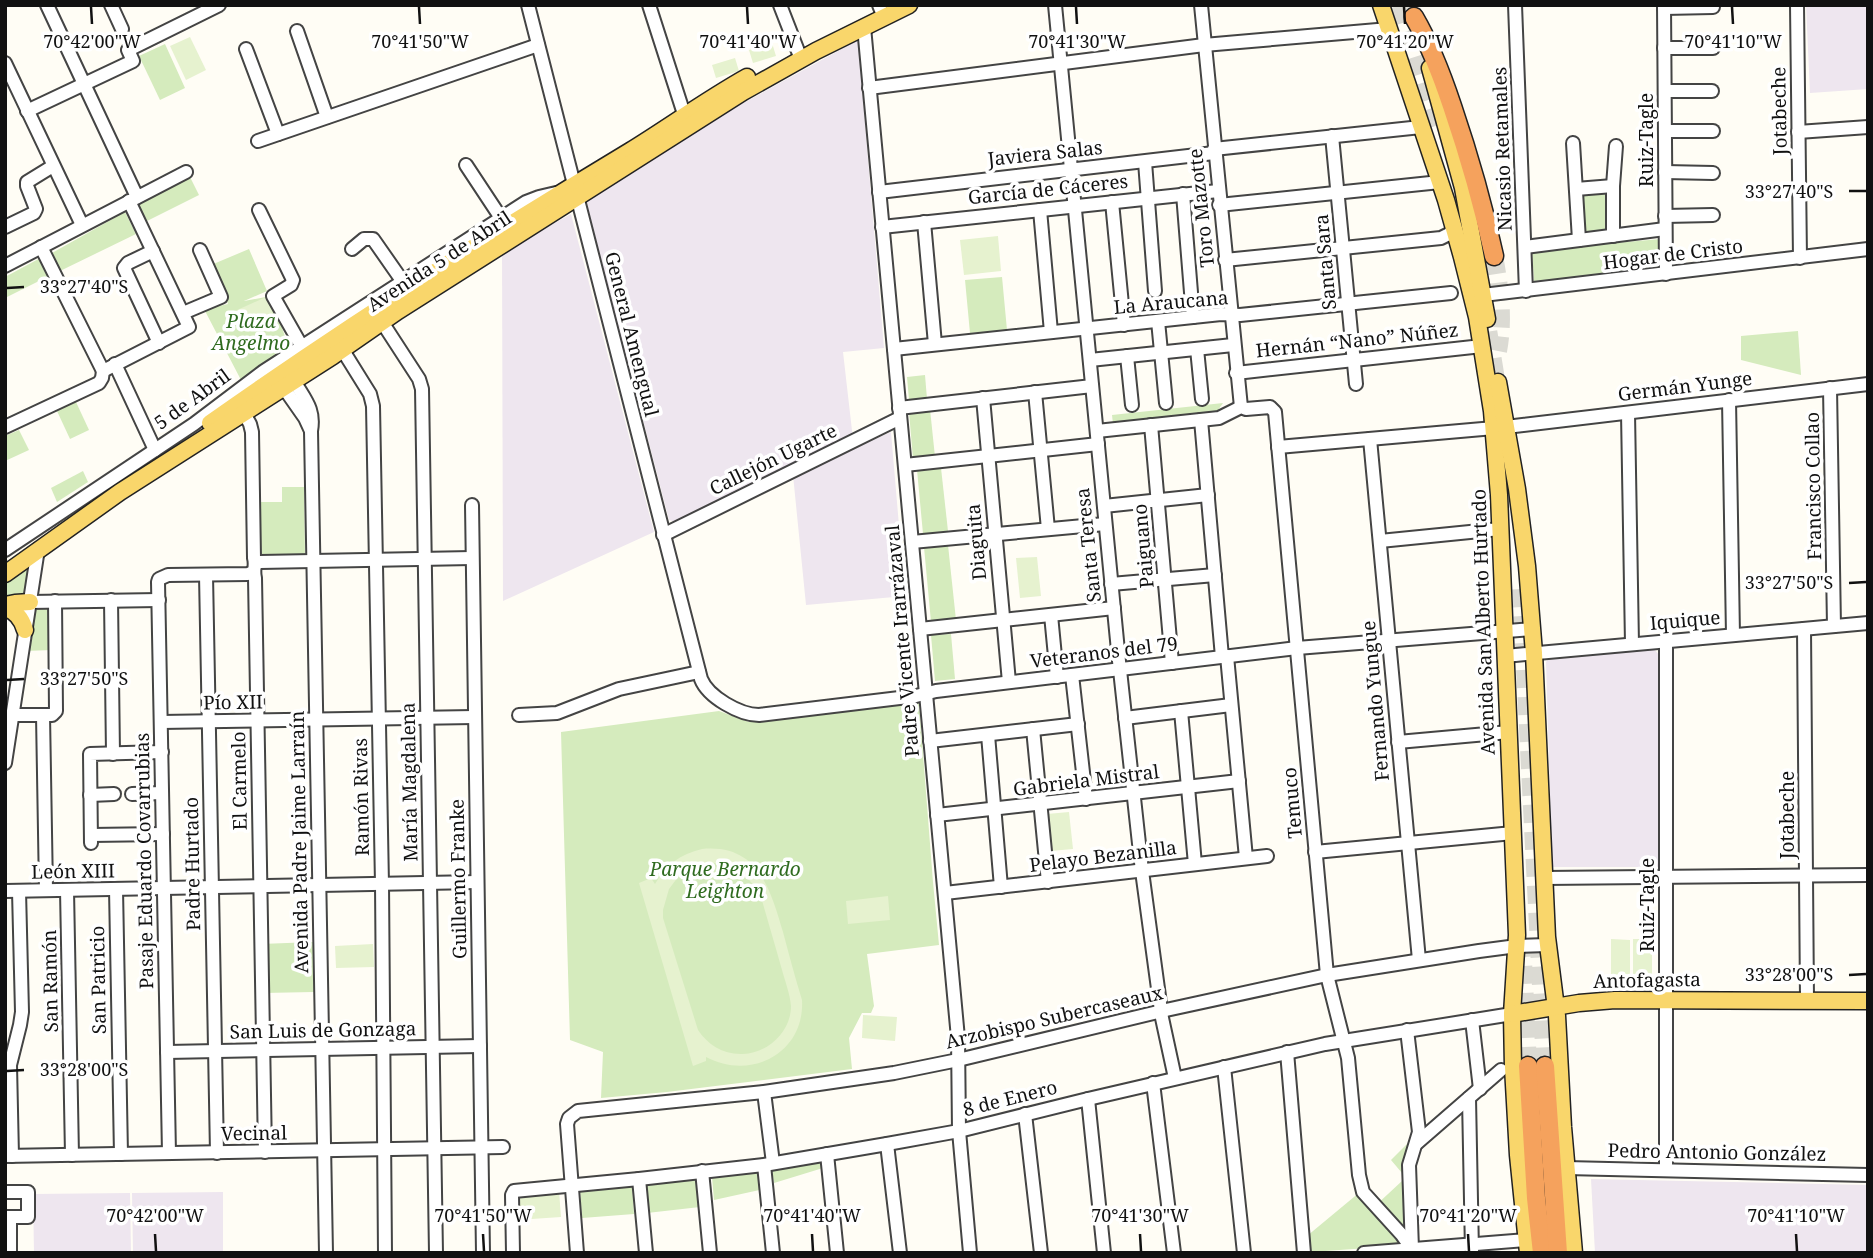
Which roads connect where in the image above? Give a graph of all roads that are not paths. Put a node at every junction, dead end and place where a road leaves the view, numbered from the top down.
1 (47, 5) edge
2 (111, 5) edge
3 (219, 5) edge
4 (528, 5) edge
5 (649, 5) edge
6 (780, 5) edge
7 (909, 5) edge
8 (1055, 5) edge
9 (1201, 5) edge
10 (1381, 5) edge
11 (1515, 5) edge
12 (1797, 5) edge
13 (883, 7) edge
14 (1664, 7) edge
15 (1713, 8) dead end
16 (1412, 11) edge
17 (864, 27) junction
18 (122, 29) dead end
19 (1389, 29) junction
20 (297, 32) dead end
21 (538, 45) junction
22 (1204, 45) junction
23 (1664, 48) junction
24 (1713, 48) dead end
25 (246, 49) dead end
26 (799, 54) junction
27 (5, 63) edge
28 (1061, 63) junction
29 (84, 84) junction
30 (869, 88) junction
31 (1712, 90) dead end
32 (1665, 91) junction
33 (27, 111) junction
34 (684, 114) junction
35 (327, 117) junction
36 (1421, 127) junction
37 (1868, 127) edge
38 (1665, 131) junction
39 (1713, 131) dead end
40 (1798, 132) junction
41 (278, 134) junction
42 (1332, 136) junction
43 (258, 141) dead end
44 (1573, 143) dead end
45 (1616, 146) dead end
46 (1214, 151) junction
47 (1144, 162) junction
48 (466, 165) dead end
49 (53, 166) junction
50 (1071, 170) junction
51 (186, 172) dead end
52 (1665, 172) junction
53 (1713, 173) dead end
54 (1440, 181) junction
55 (1613, 186) junction
56 (1576, 189) junction
57 (572, 191) junction
58 (879, 192) junction
59 (1337, 193) junction
60 (1183, 194) junction
61 (1148, 198) junction
62 (1219, 198) junction
63 (133, 199) junction
64 (1112, 202) junction
65 (1075, 206) junction
66 (259, 210) dead end
67 (1040, 210) junction
68 (1713, 215) dead end
69 (1665, 216) junction
70 (501, 218) junction
71 (924, 222) junction
72 (82, 225) junction
73 (5, 227) edge
74 (882, 227) junction
75 (1454, 228) junction
76 (1665, 229) junction
77 (1614, 236) junction
78 (1579, 240) junction
79 (41, 247) junction
80 (1525, 247) junction
81 (352, 248) dead end
82 (1343, 248) junction
83 (1868, 249) edge
84 (200, 250) dead end
85 (153, 251) junction
86 (1494, 256) tunnel mouth
87 (1800, 258) junction
88 (1225, 260) junction
89 (5, 265) edge
90 (1666, 274) junction
91 (403, 282) junction
92 (1155, 291) dead end
93 (1526, 291) junction
94 (1451, 293) dead end
95 (1483, 295) junction
96 (1348, 304) junction
97 (183, 313) junction
98 (1230, 315) junction
99 (1193, 317) junction
100 (1158, 321) junction
101 (382, 322) junction
102 (1124, 325) junction
103 (1087, 328) junction
104 (1051, 332) junction
105 (159, 343) junction
106 (934, 344) junction
107 (1233, 345) junction
108 (1482, 346) junction
109 (302, 347) junction
110 (342, 349) junction
111 (894, 349) junction
112 (1198, 349) junction
113 (1161, 352) junction
114 (1127, 356) junction
115 (1090, 360) junction
116 (1354, 360) junction
117 (109, 368) junction
118 (1236, 373) junction
119 (288, 380) junction
120 (1356, 384) dead end
121 (1868, 384) edge
122 (1092, 386) junction
123 (1830, 388) junction
124 (1035, 392) junction
125 (983, 398) junction
126 (1202, 399) dead end
127 (1729, 400) junction
128 (1166, 403) dead end
129 (1132, 405) dead end
130 (1241, 407) junction
131 (244, 413) junction
132 (900, 413) junction
133 (1628, 413) junction
134 (1201, 420) junction
135 (1151, 425) junction
136 (5, 428) edge
137 (1500, 428) junction
138 (1097, 438) junction
139 (1370, 439) junction
140 (1278, 447) junction
141 (155, 450) junction
142 (1040, 450) junction
143 (988, 456) junction
144 (905, 465) junction
145 (1208, 495) junction
146 (1158, 500) junction
147 (472, 505) dead end
148 (1104, 506) junction
149 (1105, 524) junction
150 (1048, 529) junction
151 (1500, 529) junction
152 (663, 534) junction
153 (995, 535) junction
154 (1380, 541) junction
155 (912, 542) junction
156 (38, 549) junction
157 (5, 550) edge
158 (472, 558) junction
159 (425, 559) junction
160 (377, 560) junction
161 (314, 561) junction
162 (5, 562) edge
163 (254, 568) junction
164 (5, 574) edge
165 (206, 575) junction
166 (1215, 575) junction
167 (1165, 579) junction
168 (1111, 584) junction
169 (111, 600) junction
170 (159, 600) junction
171 (30, 601) junction
172 (55, 601) junction
173 (5, 607) edge
174 (1114, 608) junction
175 (1051, 615) junction
176 (1003, 620) junction
177 (1868, 623) edge
178 (1834, 626) junction
179 (920, 629) junction
180 (1532, 629) junction
181 (1804, 629) junction
182 (25, 630) junction
183 (1504, 631) junction
184 (1733, 635) junction
185 (1389, 640) junction
186 (1666, 641) junction
187 (1632, 644) junction
188 (1297, 648) junction
189 (1534, 653) junction
190 (1505, 656) junction
191 (1224, 657) junction
192 (1172, 663) junction
193 (1120, 669) junction
194 (699, 672) junction
195 (1072, 675) junction
196 (1057, 677) junction
197 (1009, 682) junction
198 (926, 694) junction
199 (1231, 705) junction
200 (1181, 711) junction
201 (12, 715) junction
202 (43, 715) junction
203 (519, 715) dead end
204 (474, 717) junction
205 (379, 718) junction
206 (428, 718) junction
207 (1125, 718) junction
208 (317, 719) junction
209 (257, 720) junction
210 (161, 722) junction
211 (209, 722) junction
212 (1078, 724) junction
213 (1033, 729) junction
214 (1509, 732) junction
215 (988, 735) junction
216 (930, 741) junction
217 (1398, 743) junction
218 (162, 752) junction
219 (113, 754) junction
220 (5, 762) edge
221 (1239, 781) junction
222 (1188, 787) junction
223 (162, 793) junction
224 (1133, 793) junction
225 (90, 794) junction
226 (114, 794) dead end
227 (132, 794) dead end
228 (1086, 799) junction
229 (1040, 804) junction
230 (994, 810) junction
231 (937, 815) junction
232 (1513, 833) junction
233 (163, 834) junction
234 (1408, 843) junction
235 (1315, 852) junction
236 (1267, 856) dead end
237 (1246, 858) junction
238 (1195, 864) junction
239 (1142, 870) junction
240 (1806, 875) junction
241 (1868, 875) edge
242 (1666, 877) junction
243 (1544, 878) junction
244 (477, 881) junction
245 (1048, 882) junction
246 (430, 883) junction
247 (382, 884) junction
248 (320, 885) junction
249 (260, 886) junction
250 (212, 887) junction
251 (1001, 887) junction
252 (164, 888) junction
253 (116, 889) junction
254 (46, 890) junction
255 (67, 890) junction
256 (5, 891) edge
257 (19, 891) junction
258 (944, 893) junction
259 (1547, 945) junction
260 (1517, 946) junction
261 (1419, 960) junction
262 (1327, 975) junction
263 (1555, 1000) junction
264 (1666, 1000) junction
265 (1807, 1000) junction
266 (1868, 1001) edge
267 (1161, 1011) junction
268 (1512, 1014) junction
269 (1472, 1020) junction
270 (1408, 1030) junction
271 (1343, 1040) junction
272 (480, 1046) junction
273 (433, 1047) junction
274 (382, 1048) junction
275 (323, 1049) junction
276 (263, 1050) junction
277 (215, 1051) junction
278 (167, 1052) junction
279 (1287, 1052) junction
280 (958, 1060) junction
281 (1224, 1067) junction
282 (1501, 1070) dead end
283 (1175, 1078) junction
284 (1153, 1083) junction
285 (1480, 1089) junction
286 (764, 1092) junction
287 (1469, 1098) junction
288 (1087, 1099) junction
289 (1026, 1114) junction
290 (959, 1131) junction
291 (887, 1144) junction
292 (1416, 1144) junction
293 (503, 1147) dead end
294 (482, 1148) junction
295 (435, 1149) junction
296 (383, 1150) junction
297 (324, 1151) junction
298 (265, 1152) junction
299 (169, 1153) junction
300 (217, 1153) junction
301 (121, 1154) junction
302 (827, 1154) junction
303 (72, 1155) junction
304 (8, 1156) edge
305 (768, 1164) junction
306 (1566, 1168) junction
307 (1666, 1170) junction
308 (702, 1171) junction
309 (1868, 1175) edge
310 (639, 1179) junction
311 (572, 1186) junction
312 (5, 1192) edge
313 (8, 1217) edge
314 (1528, 1246) edge
315 (1472, 1249) edge
316 (1412, 1251) edge
317 (10, 1253) edge
318 (326, 1253) edge
319 (385, 1253) edge
320 (436, 1253) edge
321 (484, 1253) edge
322 (513, 1253) edge
323 (578, 1253) edge
324 (646, 1253) edge
325 (710, 1253) edge
326 (773, 1253) edge
327 (837, 1253) edge
328 (900, 1253) edge
329 (970, 1253) edge
330 (1041, 1253) edge
331 (1104, 1253) edge
332 (1174, 1253) edge
333 (1244, 1253) edge
334 (1304, 1253) edge
335 (1364, 1253) edge
336 (1542, 1253) edge
337 (1558, 1253) edge
338 (1574, 1253) edge

1 - 29 street
2 - 18 street
3 - 29 street
4 - 21 street, General Amengual
5 - 34 street
6 - 26 street
7 - 17 main road, Avenida 5 de Abril
8 - 28 street, Santa Teresa
9 - 22 street, Toro Mazotte
10 - 19 main road, Avenida San Alberto Hurtado
11 - 80 street, Nicasio Retamales
12 - 40 street, Jotabeche
13 - 26 main road, Avenida 5 de Abril
14 - 15 street
14 - 23 street, Ruiz-Tagle
16 - 86 highway
16 - 95 main road, Avenida San Alberto Hurtado
17 - 26 main road, Avenida 5 de Abril
17 - 30 street, Padre Vicente Irarrázaval
19 - 22 street
19 - 36 main road, Avenida San Alberto Hurtado
20 - 35 street
21 - 35 street
21 - 57 street, General Amengual
22 - 28 street
22 - 46 street, Toro Mazotte
23 - 24 street
23 - 32 street, Ruiz-Tagle
25 - 41 street
26 - 34 main road, Avenida 5 de Abril
26 - 57 main road, Avenida 5 de Abril
27 - 33 street
28 - 30 street
28 - 50 street, Santa Teresa
29 - 33 street
29 - 63 street
30 - 58 street, Padre Vicente Irarrázaval
31 - 32 street
32 - 38 street, Ruiz-Tagle
33 - 49 street
34 - 57 main road, Avenida 5 de Abril
35 - 41 street
36 - 42 street, Javiera Salas
36 - 54 main road, Avenida San Alberto Hurtado
37 - 40 street
38 - 39 street
38 - 52 street, Ruiz-Tagle
40 - 87 street, Jotabeche
41 - 43 street
42 - 46 street, Javiera Salas
42 - 59 street, Santa Sara
44 - 56 street
45 - 55 street
46 - 47 street, Javiera Salas
46 - 62 street, Toro Mazotte
47 - 50 street, Javiera Salas
47 - 61 street
48 - 70 street
49 - 72 street
49 - 73 street
50 - 58 street, Javiera Salas
50 - 65 street, Santa Teresa
51 - 63 street
52 - 53 street
52 - 69 street, Ruiz-Tagle
54 - 59 street, García de Cáceres
54 - 75 main road, Avenida San Alberto Hurtado
55 - 56 street
55 - 77 street
56 - 78 street
57 - 70 street, 5 de Abril
57 - 101 main road, Avenida 5 de Abril
57 - 119 main road, Avenida 5 de Abril
57 - 152 street, General Amengual
58 - 74 street, Padre Vicente Irarrázaval
59 - 62 street, García de Cáceres
59 - 82 street, Santa Sara
60 - 61 street, García de Cáceres
60 - 62 street, García de Cáceres
60 - 99 street
61 - 64 street, García de Cáceres
61 - 92 street
62 - 88 street, Toro Mazotte
63 - 72 street
63 - 85 street
64 - 65 street, García de Cáceres
64 - 102 street
65 - 67 street, García de Cáceres
65 - 103 street, Santa Teresa
66 - 109 street
67 - 71 street, García de Cáceres
67 - 104 street
68 - 69 street
69 - 76 street, Ruiz-Tagle
70 - 91 street, 5 de Abril
71 - 74 street, García de Cáceres
71 - 106 street
72 - 79 street
74 - 111 street, Padre Vicente Irarrázaval
75 - 82 street
75 - 108 main road, Avenida San Alberto Hurtado
76 - 77 street, Hogar de Cristo
76 - 90 street, Ruiz-Tagle
77 - 78 street, Hogar de Cristo
78 - 80 street, Hogar de Cristo
79 - 89 street
79 - 117 street
80 - 93 street, Nicasio Retamales
81 - 91 street
82 - 88 street
82 - 96 street, Santa Sara
83 - 87 street, Hogar de Cristo
84 - 97 street
85 - 97 street
85 - 105 street
87 - 90 street, Hogar de Cristo
88 - 98 street, Toro Mazotte
90 - 93 street, Hogar de Cristo
91 - 109 street, 5 de Abril
93 - 95 street, Hogar de Cristo
94 - 96 street, La Araucana
95 - 137 main road, Avenida San Alberto Hurtado
96 - 98 street, La Araucana
96 - 116 street, Santa Sara
97 - 105 street
98 - 99 street, La Araucana
98 - 107 street, Toro Mazotte
99 - 100 street, La Araucana
100 - 102 street, La Araucana
100 - 113 street
101 - 110 main road, Avenida 5 de Abril
101 - 159 street, María Magdalena
102 - 103 street, La Araucana
103 - 104 street, La Araucana
103 - 115 street, Santa Teresa
104 - 106 street, La Araucana
105 - 117 street
106 - 111 street, La Araucana
107 - 112 street
107 - 118 street, Toro Mazotte
108 - 116 street, Hernán “Nano” Núñez
108 - 137 main road, Avenida San Alberto Hurtado
109 - 141 street, 5 de Abril
110 - 119 main road, Avenida 5 de Abril
110 - 160 street, Ramón Rivas
111 - 132 street, Padre Vicente Irarrázaval
112 - 113 street
112 - 126 street
113 - 114 street
113 - 128 street
114 - 115 street
114 - 129 street
115 - 122 street, Santa Teresa
116 - 118 street, Hernán “Nano” Núñez
116 - 120 street, Santa Sara
117 - 136 street
117 - 141 street
118 - 130 street, Toro Mazotte
119 - 131 main road, Avenida 5 de Abril
119 - 161 street, Avenida Padre Jaime Larraín
119 - 162 main road, Avenida 5 de Abril
121 - 123 street, Germán Yunge
122 - 124 street, Callejón Ugarte
122 - 138 street, Santa Teresa
123 - 127 street, Germán Yunge
123 - 178 street, Francisco Collao
124 - 125 street, Callejón Ugarte
124 - 142 street
125 - 132 street, Callejón Ugarte
125 - 143 street, Diaguita
127 - 133 street, Germán Yunge
127 - 184 street
130 - 134 street
130 - 140 street, Temuco
131 - 156 main road, Avenida 5 de Abril
131 - 163 street, El Carmelo
132 - 144 street, Padre Vicente Irarrázaval
132 - 152 street, Callejón Ugarte
133 - 137 street, Germán Yunge
133 - 187 street
134 - 135 street
134 - 145 street
135 - 138 street
135 - 146 street, Paiguano
137 - 139 street, Germán Yunge
137 - 151 main road, Avenida San Alberto Hurtado
137 - 180 main road, Avenida San Alberto Hurtado
138 - 142 street
138 - 148 street, Santa Teresa
139 - 140 street, Germán Yunge
139 - 154 street, Fernando Yungue
140 - 188 street, Temuco
141 - 157 street, 5 de Abril
142 - 143 street
142 - 150 street
143 - 144 street
143 - 153 street, Diaguita
144 - 155 street, Padre Vicente Irarrázaval
145 - 146 street
145 - 166 street
146 - 148 street
146 - 167 street, Paiguano
147 - 158 street, Guillermo Franke
148 - 149 street, Santa Teresa
149 - 150 street
149 - 168 street, Santa Teresa
150 - 153 street
151 - 154 street
151 - 183 main road, Avenida San Alberto Hurtado
152 - 194 street, General Amengual
153 - 155 street
153 - 176 street, Diaguita
154 - 185 street, Fernando Yungue
155 - 179 street, Padre Vicente Irarrázaval
156 - 164 main road, Avenida 5 de Abril
156 - 171 street
158 - 159 street
158 - 204 street, Guillermo Franke
159 - 160 street
159 - 206 street, María Magdalena
160 - 161 street
160 - 205 street, Ramón Rivas
161 - 163 street
161 - 208 street, Avenida Padre Jaime Larraín
163 - 165 street
163 - 209 street, El Carmelo
165 - 170 street, Pasaje Eduardo Covarrubias
165 - 211 street, Padre Hurtado
166 - 167 street
166 - 191 street
167 - 168 street
167 - 192 street, Paiguano
168 - 174 street, Santa Teresa
169 - 170 street
169 - 172 street
169 - 219 street
170 - 210 street, Pasaje Eduardo Covarrubias
171 - 172 street
171 - 173 main road
171 - 182 street
172 - 202 street
173 - 182 main road
174 - 175 street
174 - 193 street, Santa Teresa
175 - 176 street
175 - 196 street
176 - 179 street
176 - 197 street, Diaguita
177 - 178 street, Iquique
178 - 181 street, Iquique
179 - 198 street, Padre Vicente Irarrázaval
180 - 183 street, Veteranos del 79
180 - 189 main road, Avenida San Alberto Hurtado
181 - 184 street, Iquique
181 - 240 street, Jotabeche
182 - 201 street
183 - 185 street, Veteranos del 79
183 - 190 main road, Avenida San Alberto Hurtado
184 - 186 street, Iquique
185 - 188 street, Veteranos del 79
185 - 217 street, Fernando Yungue
186 - 187 street, Iquique
186 - 242 street, Ruiz-Tagle
187 - 189 street, Iquique
188 - 191 street, Veteranos del 79
188 - 235 street, Temuco
189 - 190 street, Iquique
189 - 243 main road, Avenida San Alberto Hurtado
190 - 214 main road, Avenida San Alberto Hurtado
191 - 192 street, Veteranos del 79
191 - 199 street
192 - 193 street, Veteranos del 79
193 - 195 street, Veteranos del 79
193 - 207 street, Santa Teresa
194 - 198 street, Veteranos del 79
194 - 203 street
195 - 196 street, Veteranos del 79
195 - 212 street
196 - 197 street, Veteranos del 79
197 - 198 street, Veteranos del 79
198 - 216 street, Padre Vicente Irarrázaval
199 - 200 street
199 - 221 street
200 - 207 street
200 - 222 street
201 - 202 street
201 - 220 street
202 - 254 street
204 - 206 street, Pío XII
204 - 244 street, Guillermo Franke
205 - 206 street, Pío XII
205 - 208 street, Pío XII
205 - 247 street, Ramón Rivas
206 - 246 street, María Magdalena
207 - 224 street, Santa Teresa
208 - 209 street, Pío XII
208 - 248 street, Avenida Padre Jaime Larraín
209 - 211 street, Pío XII
209 - 249 street, El Carmelo
210 - 211 street, Pío XII
210 - 218 street, Pasaje Eduardo Covarrubias
211 - 250 street, Padre Hurtado
212 - 213 street
212 - 228 street
213 - 215 street
213 - 229 street
214 - 217 street
214 - 232 main road, Avenida San Alberto Hurtado
215 - 216 street
215 - 230 street
216 - 231 street, Padre Vicente Irarrázaval
217 - 234 street, Fernando Yungue
218 - 219 street
218 - 223 street, Pasaje Eduardo Covarrubias
219 - 225 street
221 - 222 street, Gabriela Mistral
221 - 237 street
222 - 224 street, Gabriela Mistral
222 - 238 street
223 - 227 street
223 - 233 street, Pasaje Eduardo Covarrubias
224 - 228 street, Gabriela Mistral
224 - 239 street, Santa Teresa
225 - 226 street
225 - 233 street
228 - 229 street, Gabriela Mistral
229 - 230 street, Gabriela Mistral
229 - 245 street
230 - 231 street, Gabriela Mistral
230 - 251 street
231 - 258 street, Padre Vicente Irarrázaval
232 - 234 street
232 - 260 main road, Avenida San Alberto Hurtado
233 - 252 street, Pasaje Eduardo Covarrubias
234 - 235 street
234 - 261 street, Fernando Yungue
235 - 262 street, Temuco
236 - 237 street, Pelayo Bezanilla
237 - 238 street, Pelayo Bezanilla
238 - 239 street, Pelayo Bezanilla
239 - 245 street, Pelayo Bezanilla
239 - 267 street, Santa Teresa
240 - 241 street
240 - 242 street
240 - 265 street, Jotabeche
242 - 243 street
242 - 264 street, Ruiz-Tagle
243 - 259 main road, Avenida San Alberto Hurtado
244 - 246 street, León XIII
244 - 272 street, Guillermo Franke
245 - 251 street, Pelayo Bezanilla
246 - 247 street, León XIII
246 - 273 street, María Magdalena
247 - 248 street, León XIII
247 - 274 street, Ramón Rivas
248 - 249 street, León XIII
248 - 275 street, Avenida Padre Jaime Larraín
249 - 250 street, León XIII
249 - 276 street, El Carmelo
250 - 252 street, León XIII
250 - 277 street, Padre Hurtado
251 - 258 street, Pelayo Bezanilla
252 - 253 street, León XIII
252 - 278 street, Pasaje Eduardo Covarrubias
253 - 255 street, León XIII
253 - 301 street, San Patricio
254 - 255 street, León XIII
254 - 257 street, León XIII
255 - 303 street, San Ramón
256 - 257 street, León XIII
257 - 304 street
258 - 280 street, Padre Vicente Irarrázaval
259 - 260 street, Arzobispo Subercaseaux
259 - 263 main road, Avenida San Alberto Hurtado
260 - 261 street, Arzobispo Subercaseaux
260 - 268 main road, Avenida San Alberto Hurtado
261 - 262 street, Arzobispo Subercaseaux
262 - 267 street, Arzobispo Subercaseaux
262 - 271 street, Temuco
263 - 264 main road, Antofagasta
263 - 268 main road, Antofagasta
263 - 306 main road, Avenida San Alberto Hurtado
264 - 265 main road, Antofagasta
264 - 307 street, Ruiz-Tagle
265 - 266 main road, Antofagasta
267 - 280 street, Arzobispo Subercaseaux
267 - 283 street, Santa Teresa
268 - 269 street, 8 de Enero
268 - 314 main road, Avenida San Alberto Hurtado
269 - 270 street, 8 de Enero
269 - 285 street
270 - 271 street, 8 de Enero
270 - 292 street
271 - 279 street, 8 de Enero
271 - 316 street, Temuco
272 - 273 street, San Luis de Gonzaga
272 - 294 street, Guillermo Franke
273 - 274 street, San Luis de Gonzaga
273 - 295 street, María Magdalena
274 - 275 street, San Luis de Gonzaga
274 - 296 street, Ramón Rivas
275 - 276 street, San Luis de Gonzaga
275 - 297 street, Avenida Padre Jaime Larraín
276 - 277 street, San Luis de Gonzaga
276 - 298 street, El Carmelo
277 - 278 street, San Luis de Gonzaga
277 - 300 street, Padre Hurtado
278 - 299 street, Pasaje Eduardo Covarrubias
279 - 281 street, 8 de Enero
279 - 334 street
280 - 286 street, Arzobispo Subercaseaux
280 - 290 street, Padre Vicente Irarrázaval
281 - 283 street, 8 de Enero
281 - 333 street
282 - 285 street
283 - 284 street, 8 de Enero
284 - 288 street, 8 de Enero
284 - 332 street
285 - 287 street
286 - 305 street
286 - 311 street, Arzobispo Subercaseaux
287 - 292 street
287 - 315 street
288 - 289 street, 8 de Enero
288 - 331 street
289 - 290 street, 8 de Enero
289 - 330 street
290 - 291 street, 8 de Enero
290 - 329 street, Padre Vicente Irarrázaval
291 - 302 street, 8 de Enero
291 - 328 street
292 - 316 street
293 - 294 street, Vecinal
294 - 295 street, Vecinal
294 - 321 street, Guillermo Franke
295 - 296 street, Vecinal
295 - 320 street, María Magdalena
296 - 297 street, Vecinal
296 - 319 street, Ramón Rivas
297 - 298 street, Vecinal
297 - 318 street, Avenida Padre Jaime Larraín
298 - 300 street, Vecinal
299 - 300 street, Vecinal
299 - 301 street, Vecinal
301 - 303 street, Vecinal
302 - 305 street, 8 de Enero
302 - 327 street
303 - 304 street, Vecinal
305 - 308 street, 8 de Enero
305 - 326 street
306 - 307 street, Pedro Antonio González
306 - 338 main road, Avenida San Alberto Hurtado
307 - 309 street, Pedro Antonio González
308 - 310 street, 8 de Enero
308 - 325 street
310 - 311 street, 8 de Enero
310 - 324 street
311 - 322 street, 8 de Enero
311 - 323 street
312 - 313 street
313 - 317 street
314 - 315 street
315 - 316 street
316 - 335 street
336 - 337 highway

